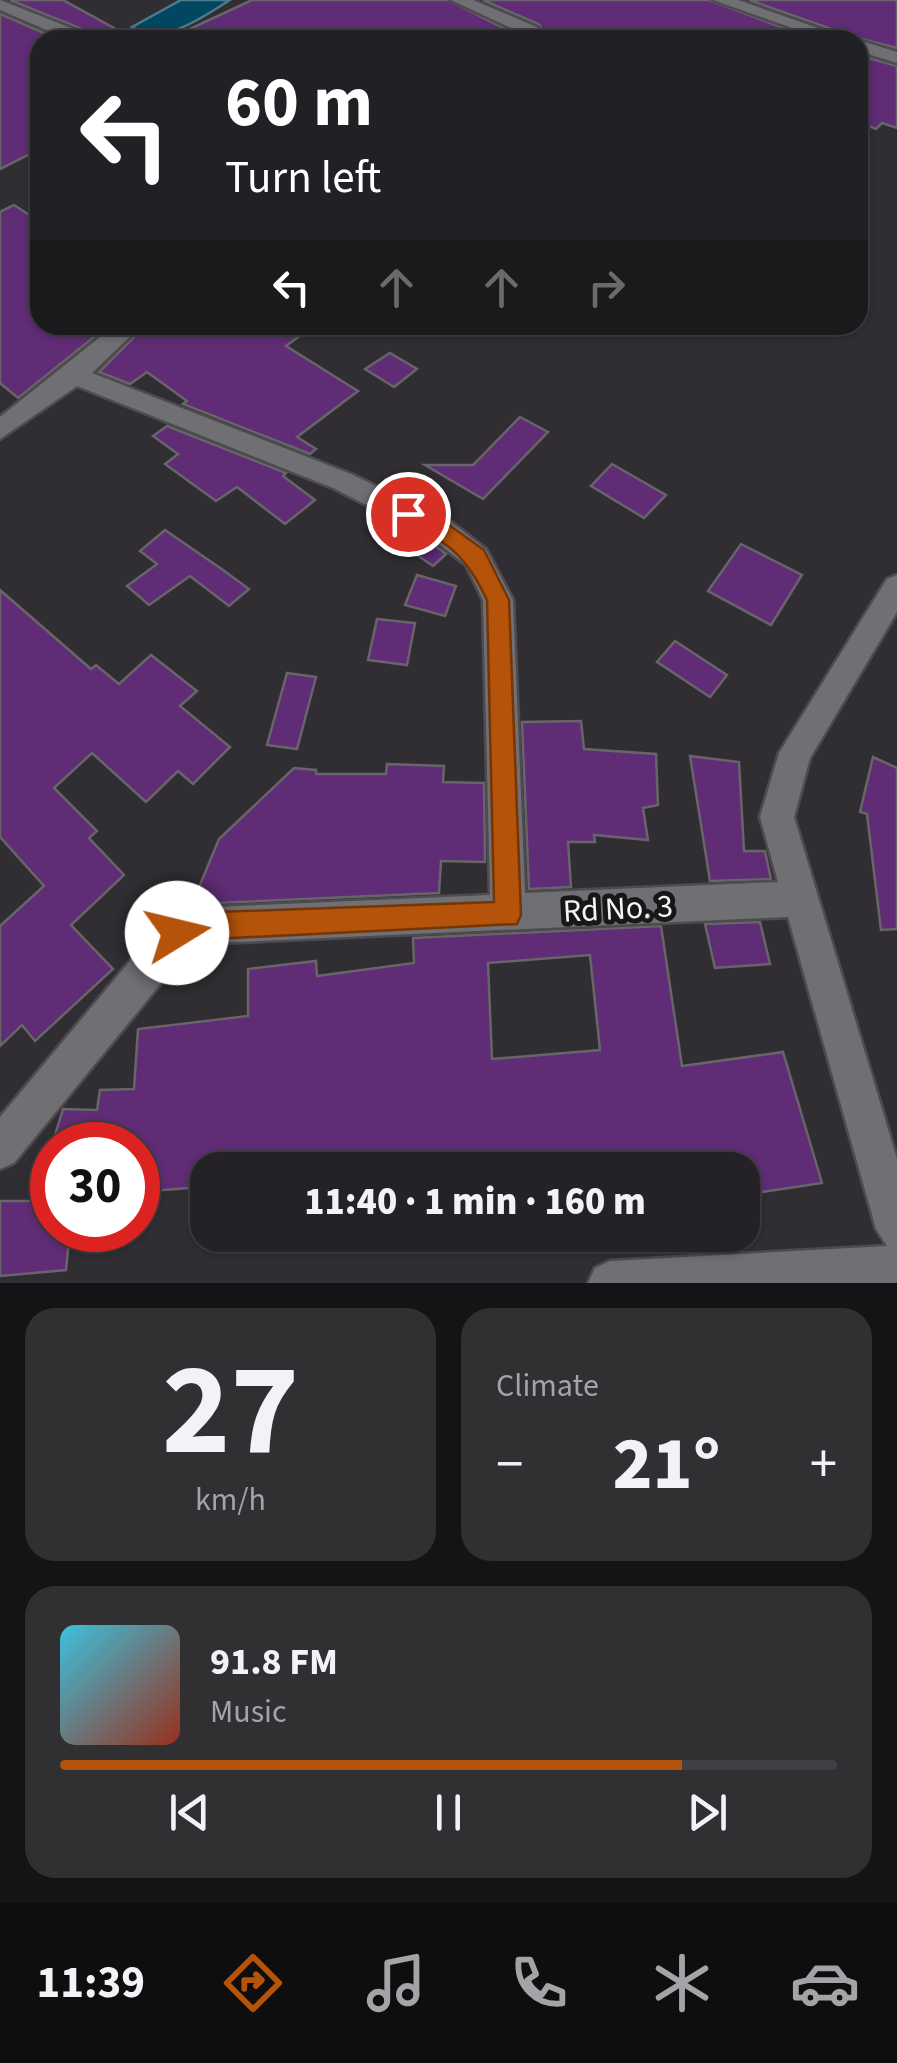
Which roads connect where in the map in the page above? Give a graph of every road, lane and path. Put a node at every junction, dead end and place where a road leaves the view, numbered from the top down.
1 (459, 0) edge
2 (721, 0) edge
3 (0, 4) edge
4 (61, 30) edge
5 (528, 30) edge
6 (812, 30) edge
7 (868, 48) edge
8 (897, 58) edge
9 (119, 335) edge
10 (74, 376) junction
11 (0, 430) edge
12 (897, 586) edge
13 (801, 899) junction
14 (508, 915) junction
15 (0, 1149) edge
16 (897, 1229) edge
17 (897, 1267) edge
18 (610, 1283) edge

1 - 5 street
2 - 6 street
3 - 4 street
7 - 8 street
9 - 10 street
10 - 11 street
10 - 14 street
12 - 13 street
13 - 14 street, Rd No. 3
13 - 16 street
14 - 15 street, Rd No. 3
17 - 18 street

